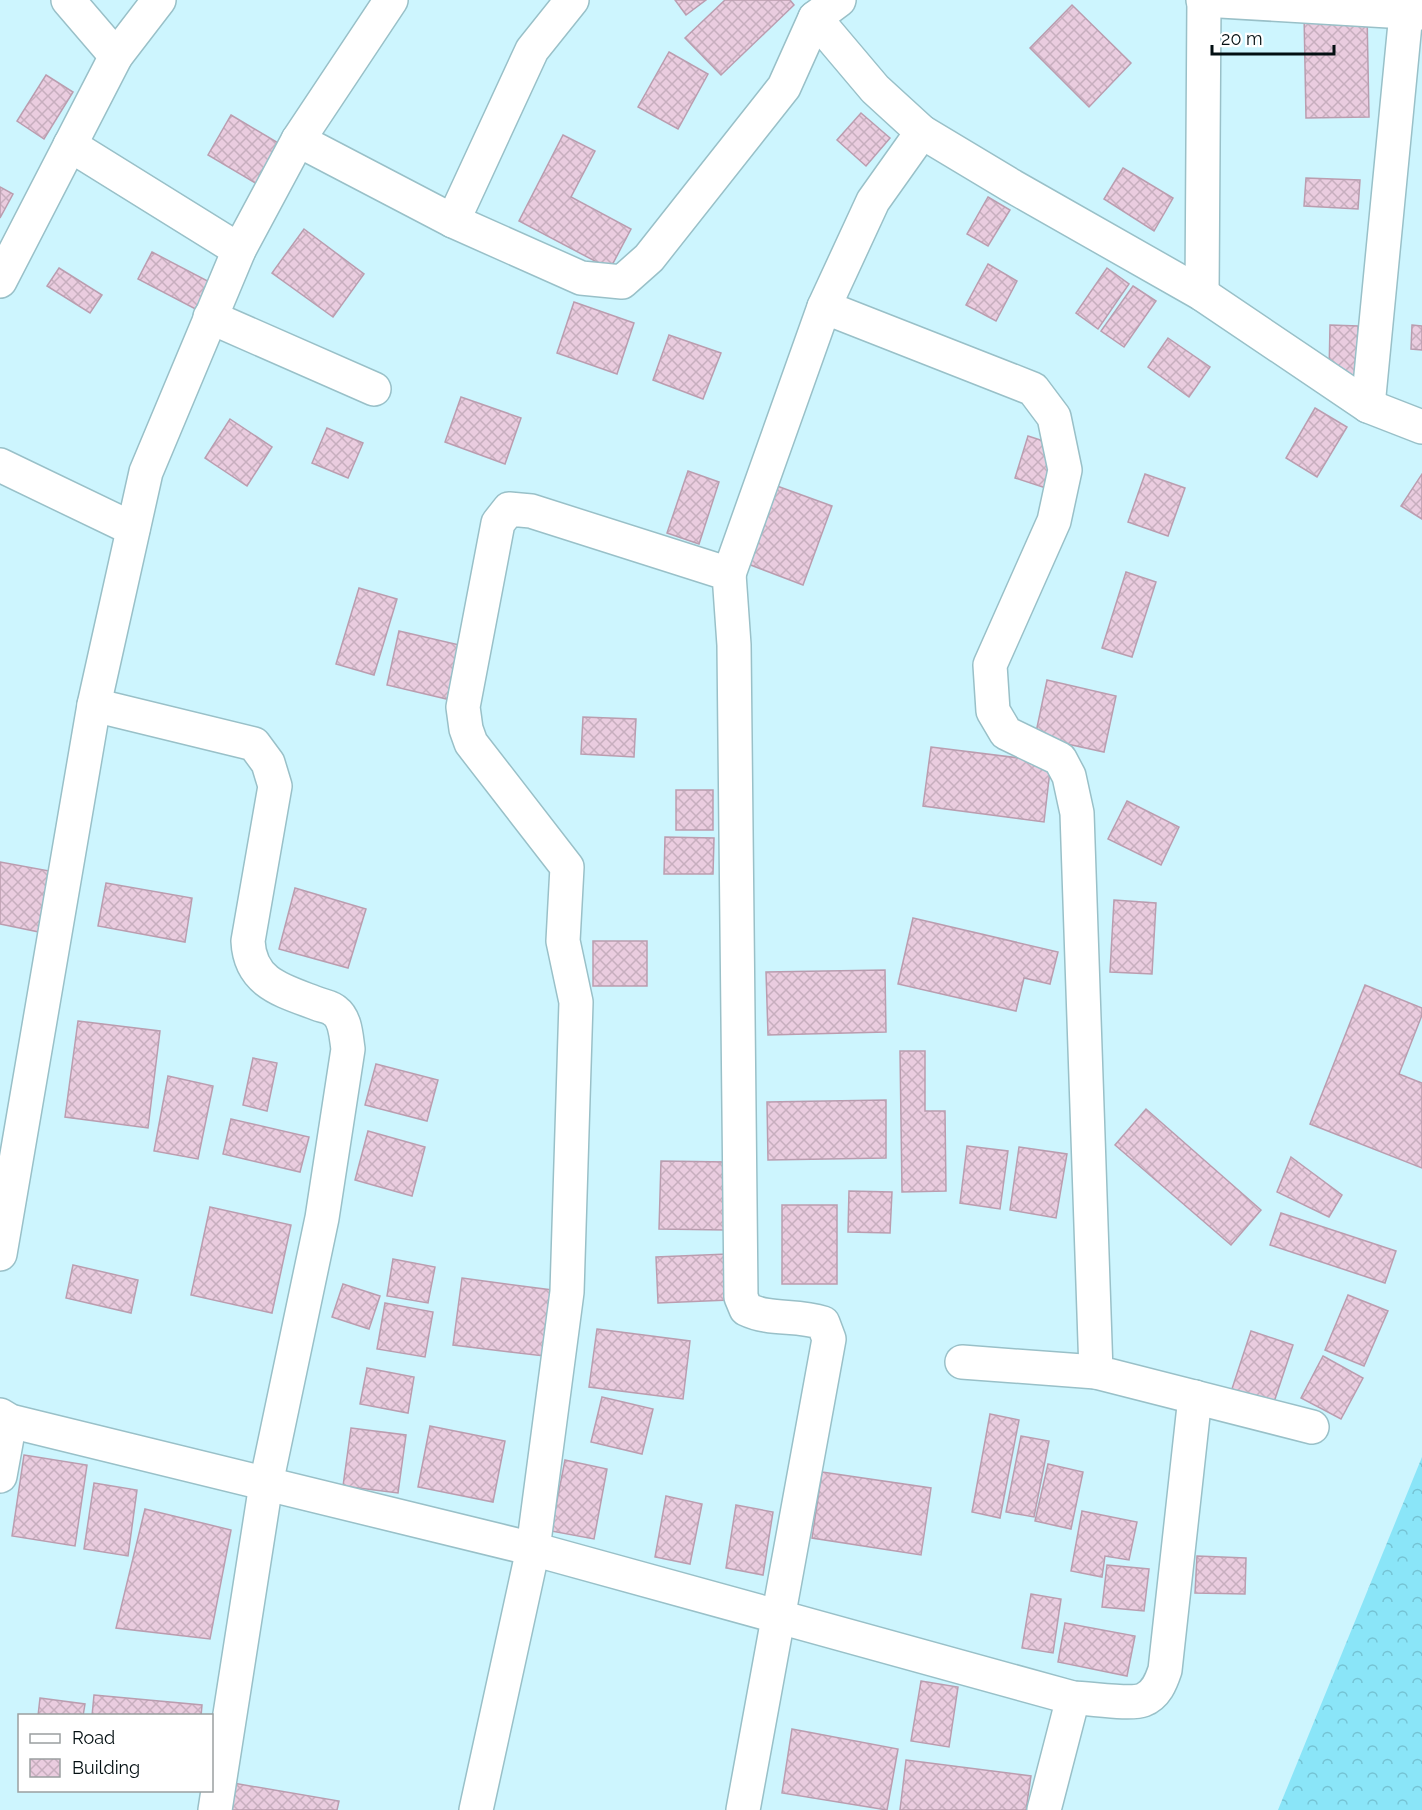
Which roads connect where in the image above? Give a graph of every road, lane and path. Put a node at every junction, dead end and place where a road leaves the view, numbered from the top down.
1 (68, 0) edge
2 (159, 0) edge
3 (391, 0) edge
4 (572, 0) edge
5 (1204, 0) edge
6 (827, 9) edge
7 (1414, 13) edge
8 (116, 56) junction
9 (922, 132) junction
10 (298, 140) junction
11 (70, 145) junction
12 (453, 221) junction
13 (239, 250) junction
14 (0, 281) edge
15 (1202, 294) junction
16 (824, 307) junction
17 (210, 317) junction
18 (374, 389) dead end
19 (1368, 406) junction
20 (1422, 427) edge
21 (0, 465) edge
22 (133, 529) junction
23 (729, 574) junction
24 (94, 705) junction
25 (8, 1161) edge
26 (0, 1254) edge
27 (962, 1362) dead end
28 (1096, 1372) junction
29 (1196, 1397) junction
30 (5, 1418) edge
31 (1312, 1427) dead end
32 (0, 1476) edge
33 (266, 1484) junction
34 (533, 1549) junction
35 (778, 1617) junction
36 (1073, 1698) junction
37 (215, 1810) edge
38 (476, 1810) edge
39 (743, 1810) edge
40 (1044, 1810) edge

1 - 8 street
2 - 8 street
3 - 10 street
4 - 12 street
5 - 7 street
5 - 15 street
6 - 9 street
6 - 12 street
7 - 19 street
8 - 11 street
9 - 15 street
9 - 16 street
10 - 12 street
10 - 13 street
11 - 13 street
11 - 14 street
13 - 17 street
15 - 19 street
16 - 23 street
16 - 28 street
17 - 18 street
17 - 22 street
19 - 20 street
21 - 22 street
22 - 24 street
23 - 34 street
23 - 35 street
24 - 25 street
24 - 33 street
25 - 26 street
27 - 28 street
28 - 29 street
29 - 31 street
29 - 36 street
30 - 32 street
30 - 33 street
33 - 34 street
33 - 37 street
34 - 35 street
34 - 38 street
35 - 36 street
35 - 39 street
36 - 40 street

